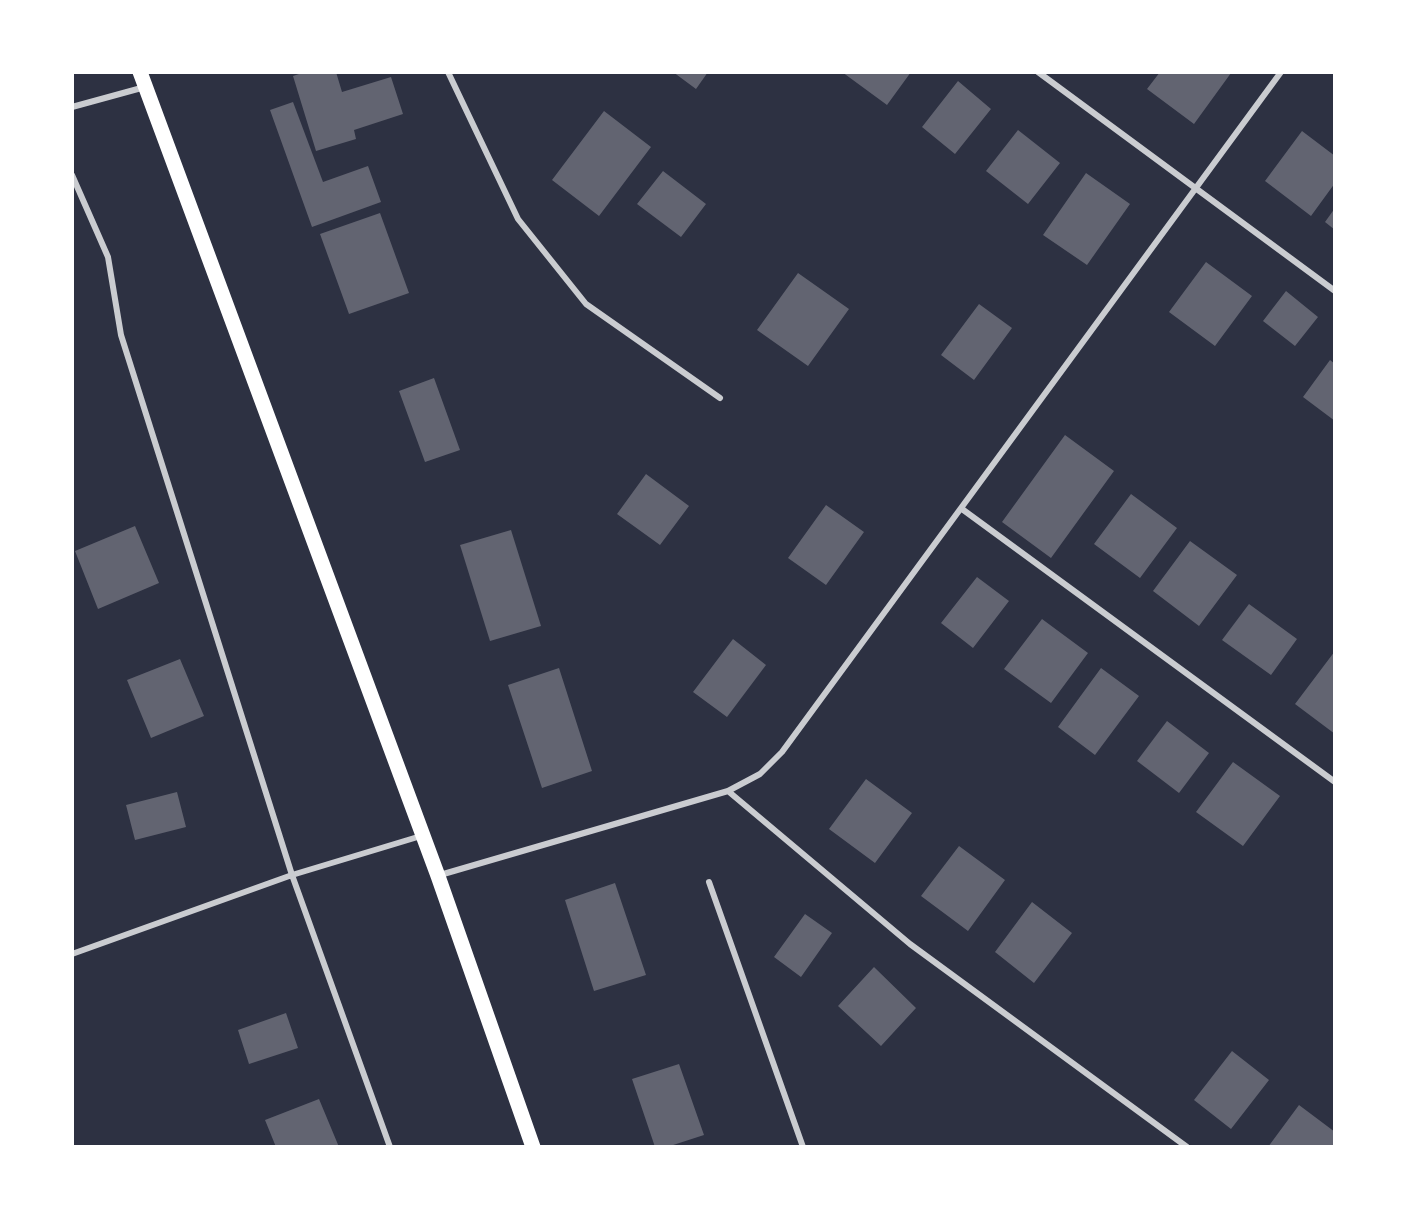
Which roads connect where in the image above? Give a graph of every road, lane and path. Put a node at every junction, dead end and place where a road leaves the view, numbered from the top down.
1 (140, 72) edge
2 (448, 72) edge
3 (1038, 72) edge
4 (1281, 72) edge
5 (146, 87) junction
6 (72, 106) edge
7 (72, 175) edge
8 (1196, 188) junction
9 (1335, 291) edge
10 (720, 398) dead end
11 (962, 509) junction
12 (1335, 782) edge
13 (728, 791) junction
14 (422, 836) junction
15 (292, 875) junction
16 (438, 876) junction
17 (709, 882) dead end
18 (72, 954) edge
19 (390, 1147) edge
20 (533, 1147) edge
21 (803, 1147) edge
22 (1187, 1147) edge

1 - 5 main road
2 - 10 street
3 - 8 street
4 - 8 street
5 - 6 street
5 - 14 main road
7 - 15 street
8 - 9 street
8 - 11 street
11 - 12 street
11 - 13 street
13 - 16 street
13 - 22 street
14 - 15 street
14 - 16 main road
15 - 18 street
15 - 19 street
16 - 20 main road
17 - 21 street

